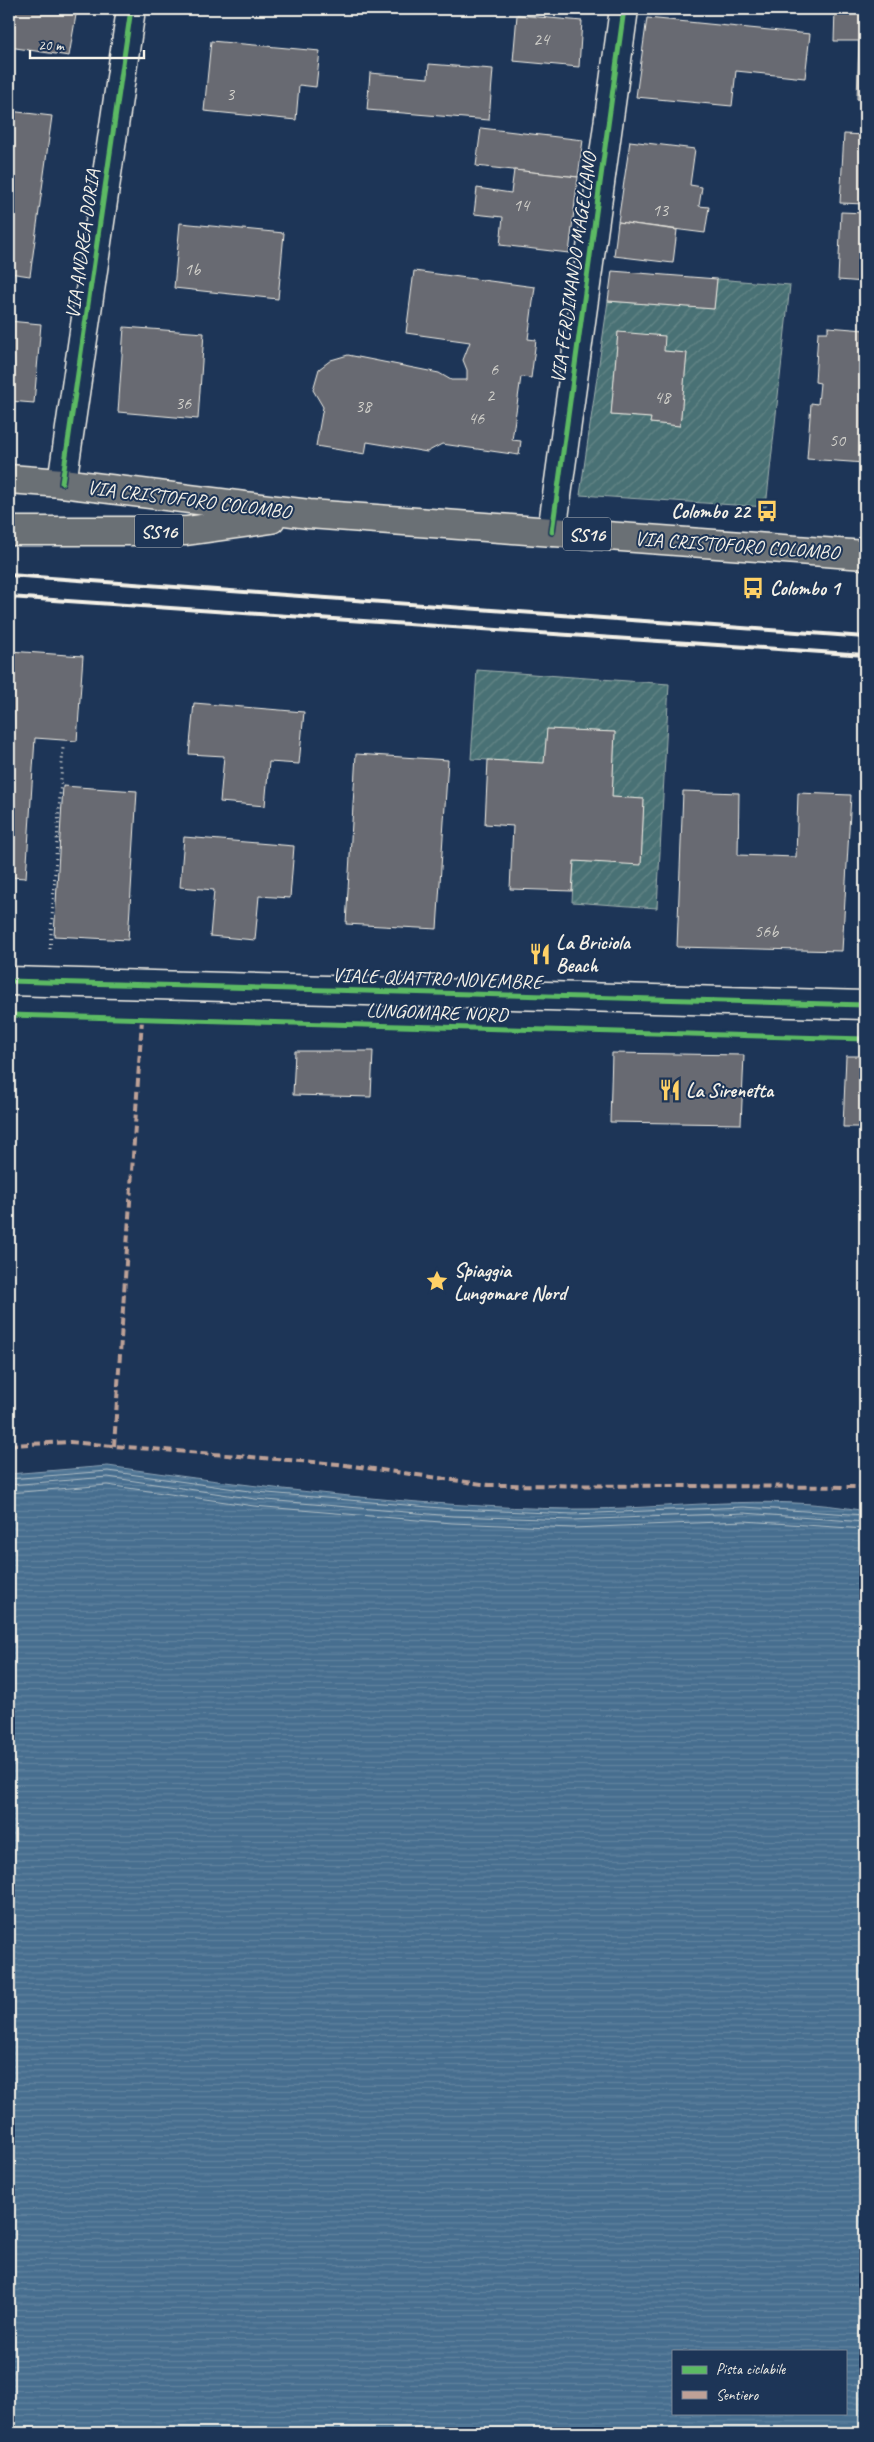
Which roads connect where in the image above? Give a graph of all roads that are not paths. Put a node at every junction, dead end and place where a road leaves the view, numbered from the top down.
1 (131, 9) edge
2 (624, 9) edge
3 (9, 480) edge
4 (62, 483) junction
5 (9, 491) edge
6 (309, 514) junction
7 (9, 517) edge
8 (186, 530) junction
9 (9, 531) edge
10 (552, 532) junction
11 (865, 555) edge
12 (9, 981) edge
13 (865, 1005) edge

1 - 4 street, VIA ANDREA DORIA
2 - 10 street, VIA FERDINANDO MAGELLANO
3 - 4 main road, VIA CRISTOFORO COLOMBO / SS16
4 - 5 main road
4 - 6 main road, VIA CRISTOFORO COLOMBO / SS16
6 - 8 main road, VIA CRISTOFORO COLOMBO / SS16
6 - 10 main road, VIA CRISTOFORO COLOMBO / SS16
7 - 8 main road
8 - 9 main road, VIA CRISTOFORO COLOMBO / SS16
10 - 11 main road, VIA CRISTOFORO COLOMBO / SS16
12 - 13 street, VIALE QUATTRO NOVEMBRE

